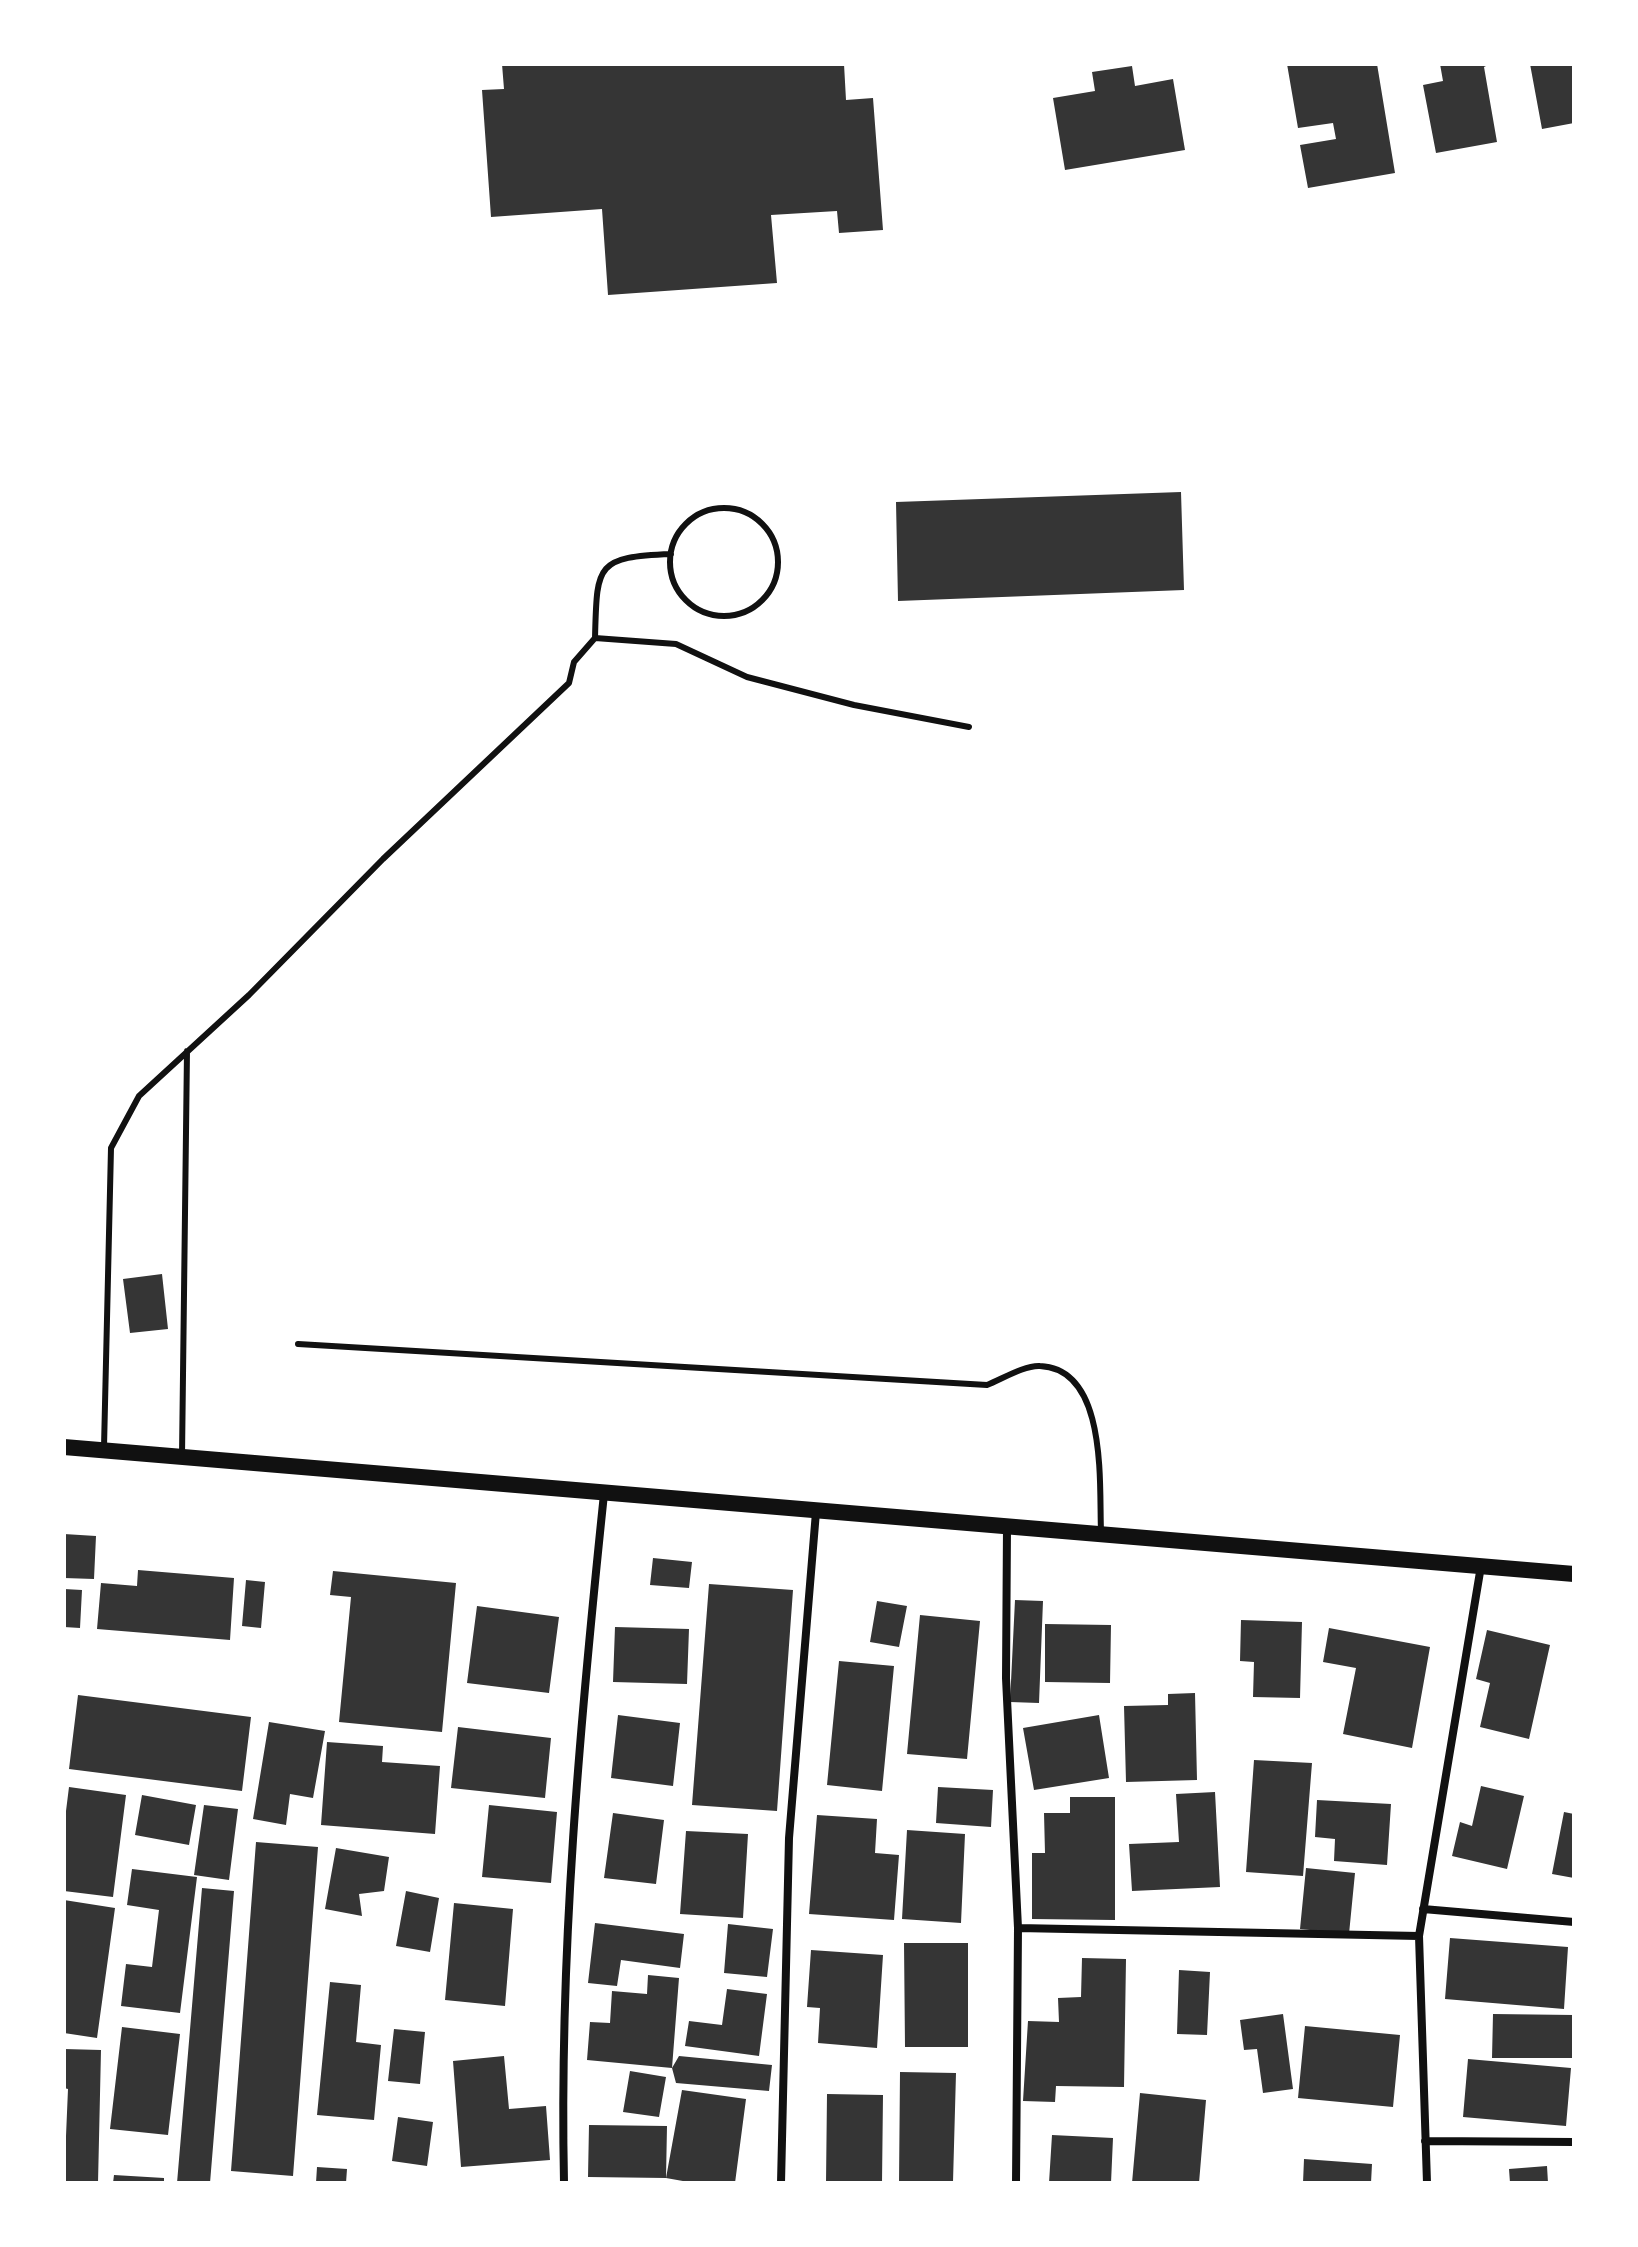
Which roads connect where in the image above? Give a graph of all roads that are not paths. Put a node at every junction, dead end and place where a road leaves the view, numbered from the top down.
1 (671, 554) junction
2 (595, 638) junction
3 (969, 727) dead end
4 (187, 1051) junction
5 (298, 1344) dead end
6 (64, 1447) edge
7 (104, 1450) junction
8 (182, 1456) junction
9 (604, 1494) junction
10 (816, 1512) junction
11 (1007, 1527) junction
12 (1101, 1534) junction
13 (1481, 1565) junction
14 (1574, 1574) edge
15 (1423, 1909) junction
16 (1574, 1922) edge
17 (1018, 1928) junction
18 (1419, 1936) junction
19 (1425, 2141) junction
20 (1574, 2142) edge
21 (564, 2183) edge
22 (781, 2183) edge
23 (1016, 2183) edge
24 (1427, 2183) edge

1 - 1 lane
1 - 2 lane
2 - 3 lane
2 - 4 lane
4 - 7 lane
4 - 8 lane
5 - 12 lane
6 - 7 main road
7 - 8 main road
8 - 9 main road
9 - 10 main road
9 - 21 street
10 - 11 main road
10 - 22 street
11 - 12 main road
11 - 17 street
12 - 13 main road
13 - 14 main road
13 - 15 street
15 - 16 street
15 - 18 street
17 - 18 street
17 - 23 street
18 - 19 street
19 - 20 street
19 - 24 street

